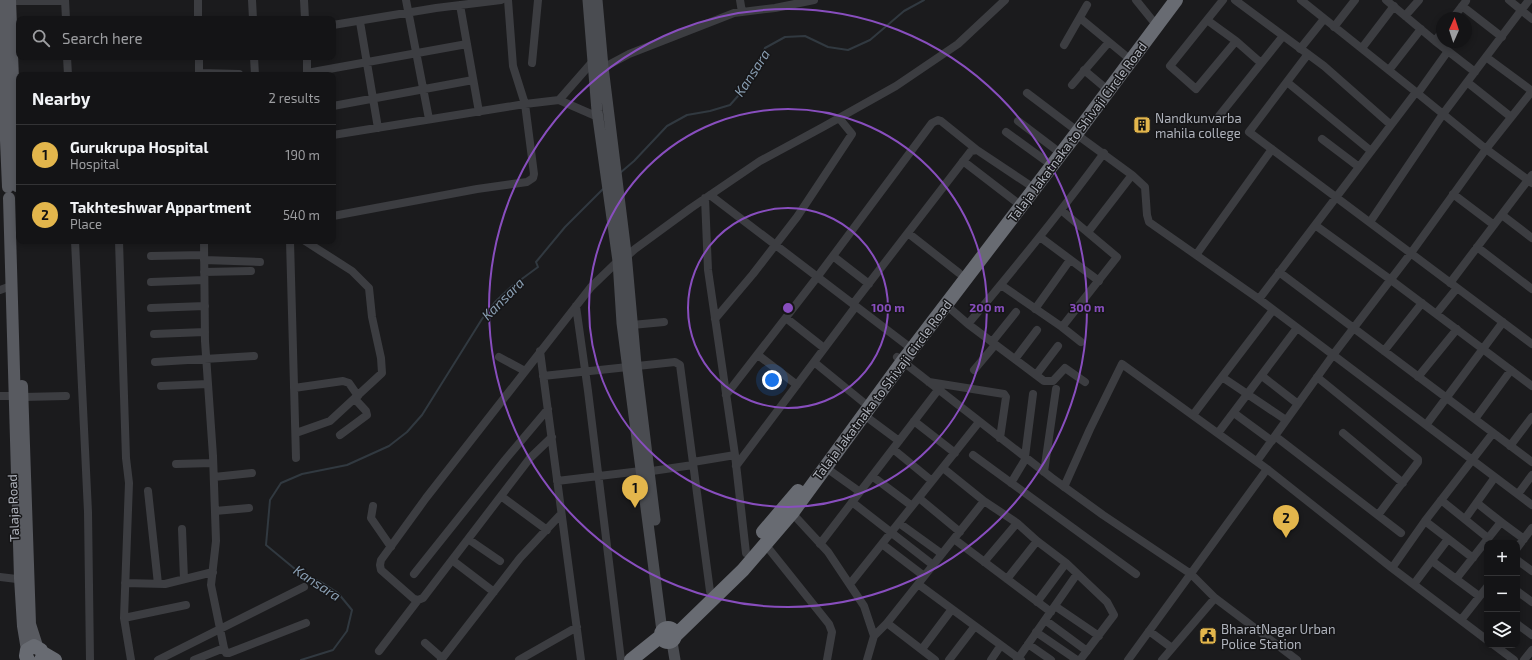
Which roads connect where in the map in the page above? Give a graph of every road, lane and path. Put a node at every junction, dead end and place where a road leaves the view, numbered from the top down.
1 (7, 0) edge
2 (198, 0) edge
3 (252, 0) edge
4 (304, 0) edge
5 (406, 0) edge
6 (501, 0) edge
7 (508, 0) edge
8 (538, 0) edge
9 (588, 0) edge
10 (597, 0) edge
11 (740, 0) edge
12 (814, 0) edge
13 (1005, 0) edge
14 (1136, 0) edge
15 (1169, 0) edge
16 (1176, 0) edge
17 (1223, 0) edge
18 (1235, 0) edge
19 (1302, 0) edge
20 (1355, 0) edge
21 (1386, 0) edge
22 (1419, 0) edge
23 (1509, 0) edge
24 (1529, 0) edge
25 (65, 1) edge
26 (1465, 2) edge
27 (464, 3) edge
28 (1087, 5) dead end
29 (1394, 6) junction
30 (1522, 10) junction
31 (742, 12) junction
32 (1458, 12) edge
33 (408, 13) junction
34 (66, 16) edge
35 (198, 16) edge
36 (253, 16) edge
37 (305, 16) edge
38 (1406, 16) junction
39 (1080, 18) junction
40 (1324, 19) junction
41 (1532, 19) edge
42 (1207, 20) junction
43 (1153, 21) junction
44 (360, 22) junction
45 (336, 25) edge
46 (1334, 26) junction
47 (15, 29) edge
48 (1421, 29) junction
49 (1283, 36) junction
50 (1502, 36) junction
51 (1236, 41) junction
52 (1435, 41) joint
53 (1109, 42) junction
54 (467, 44) junction
55 (1064, 45) dead end
56 (1362, 48) junction
57 (1300, 49) junction
58 (5, 50) edge
59 (1448, 51) junction
60 (416, 53) junction
61 (1308, 54) junction
62 (1126, 56) junction
63 (1486, 57) junction
64 (67, 60) edge
65 (199, 60) edge
66 (254, 60) edge
67 (307, 60) edge
68 (367, 63) junction
69 (532, 63) dead end
70 (1261, 63) junction
71 (597, 67) junction
72 (1084, 70) junction
73 (1389, 70) junction
74 (68, 72) edge
75 (199, 72) edge
76 (255, 72) edge
77 (307, 72) edge
78 (318, 72) edge
79 (1474, 72) junction
80 (473, 80) junction
81 (1287, 82) junction
82 (1467, 82) junction
83 (1072, 85) dead end
84 (1103, 86) junction
85 (423, 89) junction
86 (1532, 91) edge
87 (1417, 92) junction
88 (1026, 93) dead end
89 (2, 98) edge
90 (373, 98) junction
91 (559, 100) junction
92 (525, 104) junction
93 (336, 105) edge
94 (479, 112) junction
95 (1443, 114) junction
96 (1219, 116) dead end
97 (598, 117) junction
98 (1511, 117) junction
99 (839, 118) junction
100 (429, 119) junction
101 (1018, 121) dead end
102 (1391, 125) junction
103 (378, 128) junction
104 (1074, 130) junction
105 (3, 131) edge
106 (1006, 132) dead end
107 (336, 135) edge
108 (1322, 139) dead end
109 (1054, 149) junction
110 (1486, 149) junction
111 (977, 150) junction
112 (1272, 150) junction
113 (1371, 151) junction
114 (1104, 153) junction
115 (610, 160) junction
116 (963, 161) junction
117 (1046, 161) junction
118 (4, 164) edge
119 (1359, 167) junction
120 (1132, 175) junction
121 (1531, 180) edge
122 (1028, 184) junction
123 (12, 193) edge
124 (1453, 194) junction
125 (707, 196) junction
126 (1336, 197) junction
127 (1015, 201) junction
128 (1061, 210) junction
129 (336, 215) edge
130 (1502, 215) junction
131 (1370, 222) junction
132 (1315, 225) junction
133 (1494, 225) junction
134 (1088, 232) junction
135 (908, 233) junction
136 (1040, 237) junction
137 (1532, 238) edge
138 (75, 244) edge
139 (119, 244) edge
140 (204, 244) edge
141 (290, 244) edge
142 (310, 244) edge
143 (776, 244) junction
144 (1477, 247) junction
145 (1411, 253) junction
146 (1196, 255) junction
147 (151, 256) dead end
148 (833, 256) junction
149 (204, 257) junction
150 (622, 259) junction
151 (1070, 260) junction
152 (260, 262) dead end
153 (250, 271) dead end
154 (1279, 272) junction
155 (959, 273) junction
156 (204, 276) junction
157 (818, 276) junction
158 (1390, 280) junction
159 (1099, 281) junction
160 (151, 282) dead end
161 (869, 284) junction
162 (1001, 285) junction
163 (1454, 285) junction
164 (6, 288) edge
165 (1532, 289) edge
166 (1258, 299) junction
167 (1422, 303) junction
168 (855, 305) junction
169 (946, 305) junction
170 (205, 306) junction
171 (576, 306) junction
172 (151, 308) dead end
173 (1035, 308) junction
174 (1273, 310) junction
175 (1016, 312) dead end
176 (1436, 314) junction
177 (786, 318) junction
178 (715, 319) junction
179 (664, 322) dead end
180 (1503, 322) junction
181 (968, 324) junction
182 (632, 325) junction
183 (1062, 327) junction
184 (1296, 328) junction
185 (1353, 328) junction
186 (1456, 329) junction
187 (1037, 330) dead end
188 (205, 332) junction
189 (154, 334) dead end
190 (1081, 342) dead end
191 (994, 344) junction
192 (1532, 344) edge
193 (1058, 346) dead end
194 (909, 347) junction
195 (824, 348) junction
196 (1483, 349) junction
197 (540, 351) junction
198 (1384, 351) junction
199 (758, 355) junction
200 (1332, 355) junction
201 (254, 356) dead end
202 (499, 357) dead end
203 (206, 359) junction
204 (900, 359) junction
205 (1015, 359) junction
206 (155, 362) dead end
207 (814, 362) junction
208 (632, 366) junction
209 (974, 370) dead end
210 (1511, 370) junction
211 (525, 371) junction
212 (585, 372) junction
213 (1036, 375) junction
214 (543, 376) junction
215 (1262, 376) junction
216 (1317, 377) junction
217 (1418, 377) junction
218 (1222, 378) junction
219 (929, 382) junction
220 (1085, 382) dead end
221 (208, 384) junction
222 (1531, 384) edge
223 (797, 385) junction
224 (160, 386) dead end
225 (294, 388) junction
226 (1056, 389) dead end
227 (938, 390) junction
228 (1033, 394) dead end
229 (726, 395) junction
230 (1248, 395) junction
231 (0, 396) edge
232 (20, 396) junction
233 (66, 396) dead end
234 (356, 397) junction
235 (1446, 398) junction
236 (1298, 404) junction
237 (863, 408) junction
238 (548, 409) junction
239 (1234, 412) junction
240 (1193, 415) junction
241 (1532, 418) edge
242 (1474, 419) junction
243 (1286, 420) junction
244 (914, 421) junction
245 (980, 422) junction
246 (1426, 425) junction
247 (296, 433) junction
248 (1218, 433) junction
249 (1343, 433) dead end
250 (1493, 433) junction
251 (340, 435) dead end
252 (552, 436) junction
253 (1000, 438) junction
254 (1273, 439) junction
255 (899, 441) junction
256 (1510, 446) junction
257 (893, 449) junction
258 (955, 453) junction
259 (734, 455) junction
260 (973, 455) dead end
261 (296, 458) dead end
262 (1026, 458) junction
263 (1472, 460) junction
264 (1257, 462) junction
265 (1532, 462) edge
266 (213, 463) junction
267 (176, 464) dead end
268 (693, 464) junction
269 (736, 466) junction
270 (825, 467) junction
271 (943, 468) junction
272 (1267, 470) junction
273 (644, 472) junction
274 (1044, 472) junction
275 (252, 474) dead end
276 (1532, 475) edge
277 (214, 476) junction
278 (598, 476) junction
279 (872, 476) junction
280 (1496, 478) junction
281 (557, 481) junction
282 (932, 481) junction
283 (1011, 483) junction
284 (1403, 483) junction
285 (1064, 487) junction
286 (148, 491) dead end
287 (860, 492) junction
288 (1518, 494) junction
289 (501, 496) junction
290 (919, 498) junction
291 (1442, 500) junction
292 (852, 502) junction
293 (984, 502) junction
294 (1477, 503) junction
295 (1532, 505) edge
296 (373, 506) dead end
297 (912, 506) junction
298 (249, 508) dead end
299 (215, 511) junction
300 (792, 513) junction
301 (561, 514) junction
302 (1378, 515) junction
303 (1465, 519) junction
304 (1425, 522) junction
305 (1501, 522) junction
306 (899, 523) junction
307 (1017, 523) junction
308 (1532, 528) edge
309 (182, 529) dead end
310 (547, 530) junction
311 (960, 532) junction
312 (890, 533) junction
313 (1401, 533) dead end
314 (1488, 538) junction
315 (468, 539) junction
316 (954, 539) junction
317 (1448, 539) junction
318 (1524, 539) junction
319 (1037, 541) junction
320 (765, 544) junction
321 (820, 544) junction
322 (882, 544) junction
323 (1520, 544) edge
324 (391, 547) junction
325 (746, 553) junction
326 (942, 554) junction
327 (1473, 558) junction
328 (452, 560) junction
329 (500, 561) dead end
330 (1432, 561) junction
331 (984, 562) junction
332 (1520, 562) edge
333 (1066, 563) junction
334 (933, 565) junction
335 (1392, 568) junction
336 (1532, 571) edge
337 (213, 572) junction
338 (414, 574) dead end
339 (1077, 574) junction
340 (1136, 574) dead end
341 (1191, 574) junction
342 (924, 576) junction
343 (0, 577) edge
344 (184, 579) junction
345 (1006, 579) junction
346 (1456, 579) junction
347 (24, 580) junction
348 (125, 583) junction
349 (158, 584) junction
350 (850, 584) junction
351 (918, 584) junction
352 (1414, 584) junction
353 (304, 587) dead end
354 (1484, 590) edge
355 (710, 591) junction
356 (494, 592) junction
357 (1520, 594) edge
358 (1479, 596) junction
359 (1215, 598) junction
360 (418, 600) junction
361 (1037, 602) junction
362 (1532, 602) edge
363 (186, 605) dead end
364 (952, 609) junction
365 (1053, 609) junction
366 (124, 618) junction
367 (1045, 620) junction
368 (1461, 620) junction
369 (306, 623) dead end
370 (887, 623) junction
371 (974, 626) junction
372 (1520, 626) edge
373 (577, 627) junction
374 (220, 629) junction
375 (1036, 632) junction
376 (1149, 632) junction
377 (1532, 635) edge
378 (667, 636) junction
379 (874, 636) junction
380 (1099, 636) junction
381 (1484, 636) edge
382 (425, 643) dead end
383 (1028, 644) junction
384 (1001, 645) junction
385 (224, 648) junction
386 (1172, 648) junction
387 (1498, 648) edge
388 (922, 649) junction
389 (1532, 650) edge
390 (379, 651) dead end
391 (1087, 651) junction
392 (32, 655) edge
393 (930, 658) edge
394 (442, 659) edge
395 (1019, 659) edge
396 (55, 660) edge
397 (90, 660) edge
398 (131, 660) edge
399 (158, 660) edge
400 (194, 660) edge
401 (519, 660) edge
402 (582, 660) edge
403 (621, 660) edge
404 (630, 660) edge
405 (643, 660) edge
406 (669, 660) edge
407 (675, 660) edge
408 (827, 660) edge
409 (867, 660) edge
410 (949, 660) edge
411 (991, 660) edge
412 (1051, 660) edge
413 (1077, 660) edge
414 (1080, 660) edge
415 (1128, 660) edge
416 (1162, 660) edge
417 (1297, 660) edge
418 (1514, 660) edge
419 (1524, 660) edge

1 - 25 street
1 - 47 main road, Talaja Road
1 - 58 main road, Talaja Road
2 - 35 street
3 - 36 street
4 - 37 street
5 - 33 street
6 - 27 street
7 - 92 street
8 - 69 street
9 - 71 street
10 - 71 street
11 - 31 street
12 - 31 street
13 - 99 street
14 - 43 street
15 - 43 highway, Talaja Jakatnaka to Shivaji Circle Road
16 - 104 highway, Talaja Jakatnaka to Shivaji Circle Road
17 - 42 street
18 - 49 street
19 - 40 street
20 - 46 street
21 - 29 street
22 - 38 street
23 - 30 street
24 - 30 street
25 - 34 street
26 - 32 street
26 - 50 street
27 - 33 street
27 - 54 street
28 - 39 street
29 - 38 street
29 - 56 street
30 - 41 street
30 - 50 street
31 - 71 street
33 - 44 street
33 - 60 street
38 - 48 street
39 - 53 street
39 - 55 street
40 - 46 street
40 - 57 street
42 - 51 street
42 - 51 street
43 - 62 highway, Talaja Jakatnaka to Shivaji Circle Road
44 - 45 street
44 - 68 street
46 - 56 street
47 - 58 main road, Talaja Road
48 - 52 street
48 - 73 street
49 - 57 street
49 - 70 street
50 - 63 street
51 - 70 street
52 - 59 street
53 - 62 street
53 - 72 street
54 - 60 street
54 - 80 street
56 - 73 street
57 - 61 street
58 - 89 main road, Talaja Road
58 - 123 main road, Talaja Road
59 - 79 street
59 - 87 street
60 - 68 street
60 - 85 street
61 - 81 street
61 - 102 street
62 - 84 highway, Talaja Jakatnaka to Shivaji Circle Road
63 - 79 street
63 - 86 street
64 - 74 street
65 - 75 street
66 - 76 street
67 - 77 street
68 - 78 street
68 - 90 street
70 - 96 street
71 - 91 street
71 - 97 street
71 - 115 street
72 - 83 street
72 - 84 street
73 - 87 street
79 - 82 street
80 - 85 street
80 - 94 street
81 - 112 street
81 - 113 street
82 - 95 street
82 - 98 street
84 - 104 highway, Talaja Jakatnaka to Shivaji Circle Road
85 - 90 street
85 - 100 street
86 - 98 street
87 - 95 street
87 - 102 street
88 - 104 street
89 - 105 main road, Talaja Road
90 - 93 street
90 - 103 street
91 - 92 street
91 - 97 street
92 - 94 street
92 - 129 street
94 - 100 street
95 - 110 street
95 - 131 street
97 - 115 street
98 - 110 street
99 - 125 street
99 - 143 street
100 - 103 street
101 - 109 street
102 - 113 street
103 - 107 street
104 - 109 highway, Talaja Jakatnaka to Shivaji Circle Road
104 - 114 street
104 - 169 highway, Talaja Jakatnaka to Shivaji Circle Road
105 - 118 main road, Talaja Road
106 - 117 street
108 - 119 street
109 - 117 highway, Talaja Jakatnaka to Shivaji Circle Road
110 - 121 street
110 - 124 street
111 - 116 street
111 - 122 street
111 - 148 street
112 - 126 street
112 - 146 street
113 - 119 street
114 - 120 street
114 - 128 street
115 - 150 street
116 - 127 street
116 - 135 street
117 - 122 highway, Talaja Jakatnaka to Shivaji Circle Road
118 - 123 main road, Talaja Road
119 - 126 street
120 - 134 street
120 - 146 street
121 - 130 street
122 - 127 highway, Talaja Jakatnaka to Shivaji Circle Road
123 - 164 main road, Talaja Road
123 - 232 main road, Talaja Road
124 - 133 street
124 - 145 street
125 - 143 street
125 - 150 street
125 - 178 street
126 - 131 street
126 - 132 street
127 - 155 highway, Talaja Jakatnaka to Shivaji Circle Road
128 - 134 street
128 - 136 street
130 - 133 street
130 - 137 street
131 - 145 street
132 - 154 street
132 - 158 street
133 - 144 street
134 - 159 street
135 - 155 street
135 - 161 street
136 - 151 street
136 - 162 street
138 - 397 street
139 - 348 street
140 - 149 street
141 - 225 street
142 - 234 street
143 - 157 street
143 - 178 street
144 - 163 street
144 - 165 street
145 - 158 street
145 - 163 street
146 - 166 street
147 - 149 street
148 - 157 street
148 - 161 street
149 - 152 street
149 - 156 street
150 - 171 street
150 - 182 street
150 - 208 street
151 - 159 street
151 - 173 street
153 - 156 street
154 - 166 street
154 - 185 street
155 - 194 highway, Talaja Jakatnaka to Shivaji Circle Road
156 - 160 street
156 - 170 street
157 - 168 street
157 - 177 street
158 - 167 street
158 - 185 street
159 - 183 street
161 - 168 street
162 - 173 street
162 - 181 street
163 - 176 street
163 - 180 street
164 - 232 main road, Talaja Road
166 - 174 street
167 - 176 street
167 - 198 street
168 - 194 street
168 - 195 street
169 - 181 street
169 - 194 highway, Talaja Jakatnaka to Shivaji Circle Road
170 - 172 street
170 - 188 street
171 - 197 street
171 - 212 street
173 - 183 street
174 - 184 street
174 - 218 street
175 - 191 street
176 - 186 street
177 - 195 street
177 - 199 street
178 - 229 street
179 - 182 street
180 - 192 street
180 - 196 street
181 - 191 street
182 - 208 street
183 - 190 street
184 - 200 street
184 - 215 street
185 - 198 street
185 - 200 street
186 - 196 street
186 - 217 street
187 - 205 street
188 - 189 street
188 - 203 street
191 - 205 street
191 - 209 street
193 - 213 street
194 - 204 highway, Talaja Jakatnaka to Shivaji Circle Road
195 - 207 street
196 - 210 street
196 - 235 street
197 - 211 street
197 - 214 street
198 - 217 street
199 - 223 street
199 - 229 street
200 - 216 street
200 - 246 street
201 - 203 street
202 - 211 street
203 - 206 street
203 - 221 street
204 - 219 street
204 - 237 highway, Talaja Jakatnaka to Shivaji Circle Road
205 - 213 street
207 - 223 street
207 - 237 street
208 - 212 street
208 - 268 street
208 - 273 street
210 - 222 street
210 - 242 street
211 - 324 street
212 - 214 street
212 - 278 street
213 - 220 street
214 - 238 street
215 - 230 street
215 - 236 street
216 - 236 street
216 - 284 street
217 - 235 street
218 - 230 street
218 - 240 street
219 - 227 street
219 - 253 street
221 - 224 street
221 - 266 street
223 - 269 street
225 - 234 street
225 - 247 street
226 - 274 street
227 - 244 street
227 - 245 street
228 - 262 street
229 - 259 street
230 - 239 street
230 - 243 street
231 - 232 street
232 - 233 street
232 - 347 main road, Talaja Road
234 - 247 street
234 - 251 street
235 - 242 street
235 - 246 street
236 - 243 street
237 - 255 street
237 - 270 highway, Talaja Jakatnaka to Shivaji Circle Road
237 - 325 highway, Talaja Jakatnaka to Shivaji Circle Road
238 - 252 street
238 - 338 street
239 - 248 street
239 - 254 street
240 - 248 street
240 - 285 street
241 - 256 street
242 - 250 street
243 - 254 street
244 - 255 street
244 - 258 street
245 - 253 street
245 - 258 street
246 - 263 street
247 - 261 street
248 - 264 street
249 - 284 street
250 - 256 street
250 - 263 street
252 - 281 street
252 - 289 street
253 - 262 street
254 - 264 street
254 - 302 street
255 - 257 street
256 - 265 street
257 - 279 street
257 - 282 street
258 - 271 street
259 - 268 street
259 - 269 street
260 - 283 street
262 - 274 street
262 - 283 street
263 - 280 street
263 - 291 street
264 - 272 street
266 - 267 street
266 - 277 street
268 - 273 street
268 - 355 street
269 - 325 street
270 - 287 street
270 - 300 highway, Talaja Jakatnaka to Shivaji Circle Road
271 - 282 street
271 - 293 street
272 - 335 street
272 - 341 street
273 - 278 street
273 - 378 street
274 - 285 street
275 - 277 street
276 - 288 street
277 - 299 street
278 - 281 street
278 - 403 street
279 - 287 street
279 - 297 street
280 - 288 street
280 - 294 street
281 - 301 street
282 - 290 street
283 - 340 street
284 - 302 street
285 - 341 street
286 - 349 street
287 - 292 street
288 - 295 street
289 - 310 street
289 - 315 street
290 - 297 street
290 - 311 street
291 - 303 street
291 - 304 street
292 - 312 street
292 - 321 street
293 - 307 street
293 - 311 street
294 - 303 street
294 - 305 street
296 - 324 street
297 - 306 street
298 - 299 street
299 - 337 street
300 - 320 highway, Talaja Jakatnaka to Shivaji Circle Road
300 - 321 street
301 - 310 street
301 - 373 street
302 - 313 street
303 - 314 street
304 - 317 street
304 - 335 street
305 - 314 street
305 - 318 street
306 - 312 street
306 - 326 street
307 - 319 street
307 - 331 street
308 - 318 street
309 - 344 street
310 - 356 street
311 - 316 street
312 - 322 street
312 - 334 street
314 - 327 street
315 - 328 street
315 - 329 street
316 - 326 street
316 - 331 street
317 - 327 street
317 - 330 street
318 - 323 street
319 - 333 street
319 - 345 street
320 - 378 highway, Talaja Jakatnaka to Shivaji Circle Road
320 - 408 street
321 - 350 street
322 - 342 street
322 - 350 street
324 - 360 street
325 - 355 highway, Talaja Jakatnaka to Shivaji Circle Road
326 - 334 street
327 - 346 street
328 - 356 street
328 - 360 street
330 - 346 street
330 - 352 street
331 - 345 street
332 - 336 street
333 - 339 street
333 - 361 street
334 - 342 street
335 - 352 street
337 - 344 street
337 - 374 street
339 - 365 street
339 - 380 street
341 - 359 street
341 - 376 street
342 - 351 street
343 - 347 street
344 - 349 street
345 - 361 street
346 - 358 street
347 - 392 main road, Talaja Road
348 - 349 street
348 - 366 street
350 - 379 street
351 - 364 street
351 - 370 street
352 - 368 street
353 - 374 street
354 - 358 street
355 - 378 highway, Talaja Jakatnaka to Shivaji Circle Road
356 - 394 street
357 - 362 street
358 - 368 street
359 - 386 street
359 - 417 street
360 - 390 street
361 - 365 street
363 - 366 street
364 - 371 street
364 - 388 street
365 - 367 street
365 - 380 street
366 - 398 street
367 - 375 street
367 - 391 street
368 - 381 street
369 - 385 street
370 - 379 street
370 - 388 street
371 - 384 street
371 - 410 street
372 - 377 street
373 - 401 street
373 - 402 street
374 - 385 street
374 - 399 street
375 - 383 street
375 - 413 street
376 - 386 street
376 - 415 street
378 - 404 highway, Talaja Jakatnaka to Shivaji Circle Road
378 - 405 highway, Talaja Jakatnaka to Shivaji Circle Road
378 - 406 street
378 - 407 street
379 - 409 street
380 - 391 street
382 - 394 street
383 - 395 street
383 - 412 street
384 - 395 street
384 - 411 street
385 - 400 street
386 - 416 street
387 - 418 street
388 - 393 street
389 - 419 street
391 - 414 street
392 - 396 highway

